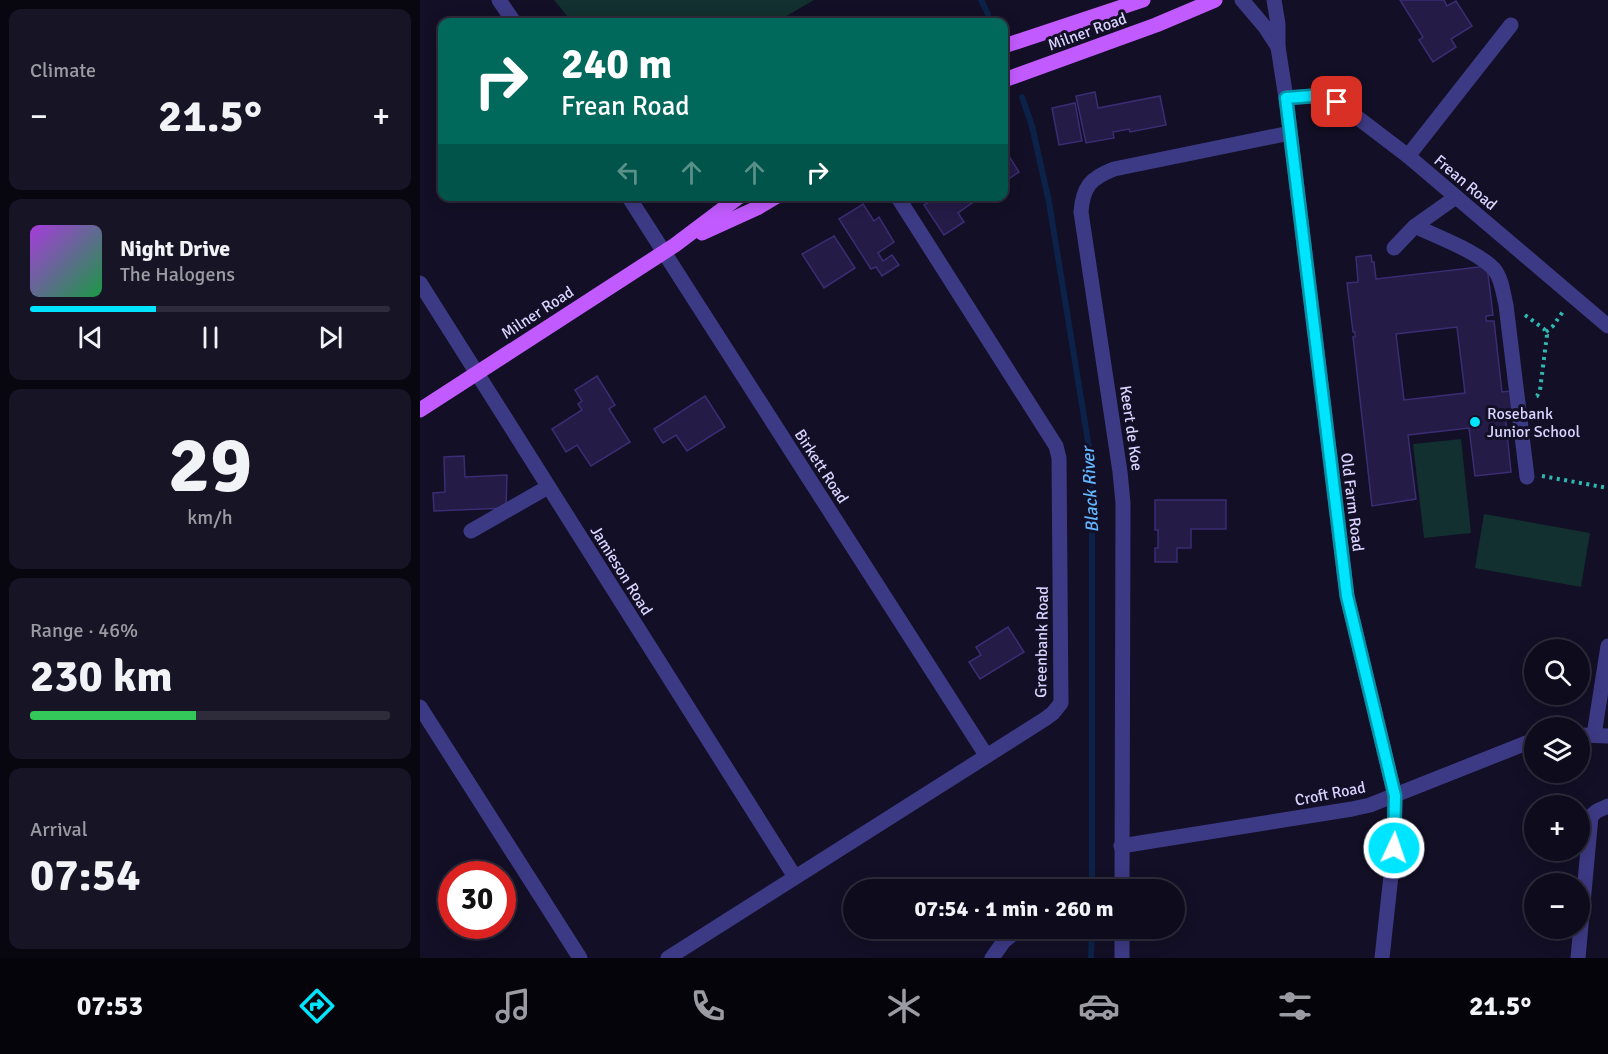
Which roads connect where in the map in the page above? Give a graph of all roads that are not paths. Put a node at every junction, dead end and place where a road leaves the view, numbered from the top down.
1 (499, 0) edge
2 (1143, 0) edge
3 (1215, 0) edge
4 (1242, 0) edge
5 (1274, 0) edge
6 (511, 18) edge
7 (1511, 25) dead end
8 (1008, 45) edge
9 (1278, 47) junction
10 (1008, 79) edge
11 (1286, 98) junction
12 (1290, 133) junction
13 (1408, 156) junction
14 (1456, 196) junction
15 (632, 201) edge
16 (733, 201) edge
17 (769, 201) edge
18 (900, 201) edge
19 (1415, 226) junction
20 (1394, 248) dead end
21 (669, 249) junction
22 (420, 283) edge
23 (1608, 326) edge
24 (477, 372) junction
25 (420, 410) edge
26 (1527, 475) road end
27 (549, 488) junction
28 (471, 531) dead end
29 (1608, 646) edge
30 (420, 707) edge
31 (1594, 735) edge
32 (1524, 744) edge
33 (986, 755) junction
34 (1395, 796) junction
35 (1608, 806) edge
36 (1121, 846) junction
37 (795, 877) junction
38 (1122, 879) edge
39 (1007, 939) edge
40 (1122, 939) edge
41 (580, 958) edge
42 (668, 958) edge
43 (992, 958) edge
44 (1122, 958) edge
45 (1382, 958) edge
46 (1578, 958) edge

1 - 6 street
2 - 8 main road, Milner Road
3 - 10 main road, Milner Road
4 - 9 street, Old Farm Road
5 - 9 street, Old Farm Road
7 - 13 street
9 - 11 street, Old Farm Road
11 - 12 street, Old Farm Road
11 - 13 street, Frean Road
12 - 34 street, Old Farm Road
12 - 36 street, Keert de Koe
13 - 14 street, Frean Road
14 - 19 street
14 - 23 street, Frean Road
15 - 21 street, Birkett Road
16 - 21 main road, Milner Road
17 - 21 main road, Milner Road
18 - 33 street, Greenbank Road
19 - 20 street
19 - 26 street
21 - 24 main road, Milner Road
21 - 33 street, Birkett Road
22 - 24 street, Jamieson Road
24 - 25 main road, Milner Road
24 - 27 street, Jamieson Road
27 - 28 street
27 - 37 street, Jamieson Road
29 - 31 street
30 - 41 street
32 - 34 street, Croft Road
33 - 37 street, Greenbank Road
34 - 36 street, Croft Road
34 - 45 street, Old Farm Road
35 - 46 street
36 - 38 street, Keert de Koe
37 - 42 street, Greenbank Road
39 - 43 street
40 - 44 street

